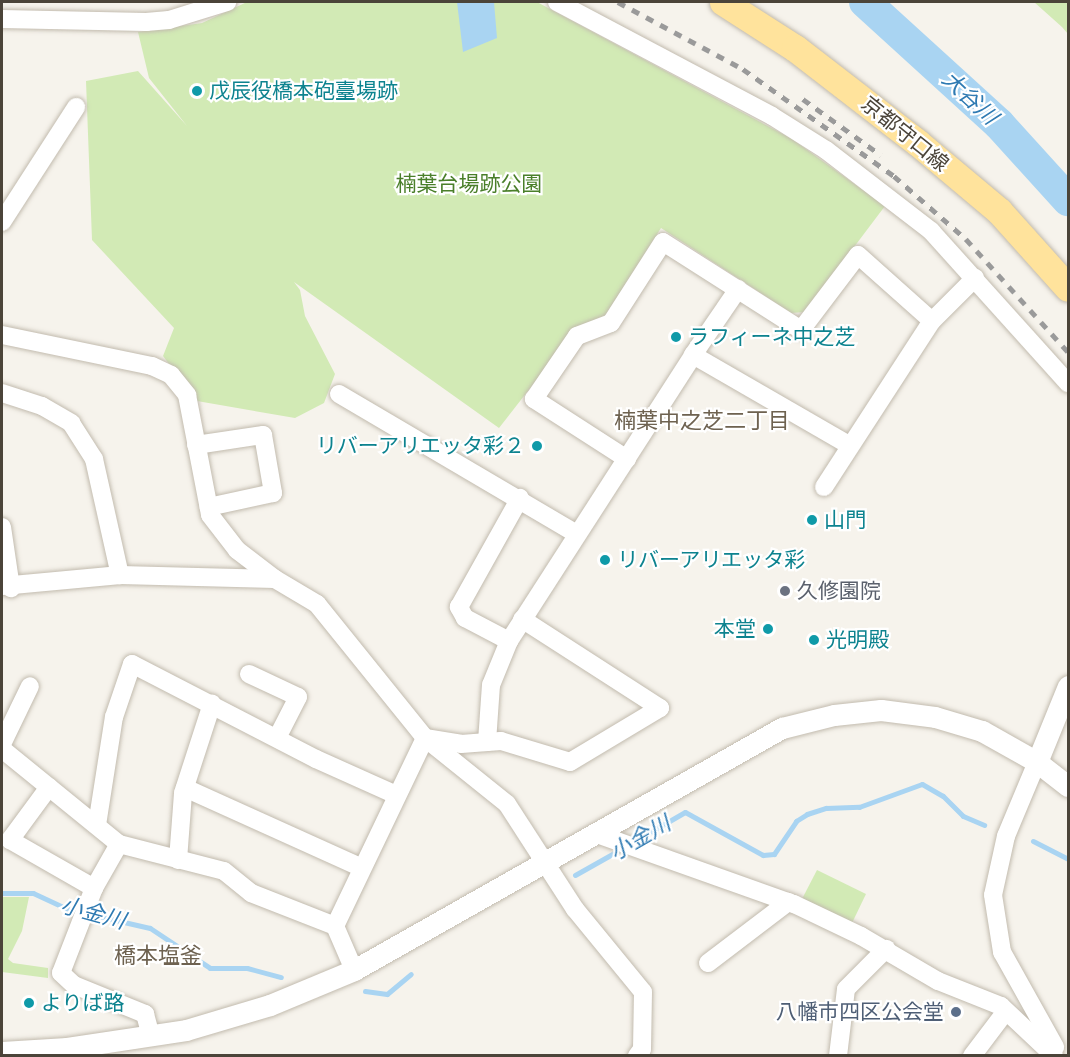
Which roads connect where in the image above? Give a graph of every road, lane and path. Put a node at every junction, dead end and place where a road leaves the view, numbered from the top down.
1 (227, 2) edge
2 (556, 2) edge
3 (723, 2) edge
4 (2, 19) edge
5 (76, 107) dead end
6 (2, 222) edge
7 (975, 278) junction
8 (1068, 288) edge
9 (738, 289) junction
10 (932, 321) junction
11 (2, 335) edge
12 (693, 355) junction
13 (1068, 383) edge
14 (2, 393) edge
15 (339, 394) dead end
16 (196, 445) junction
17 (849, 445) junction
18 (627, 459) junction
19 (824, 487) dead end
20 (520, 498) junction
21 (208, 507) junction
22 (2, 526) edge
23 (575, 533) junction
24 (120, 575) junction
25 (275, 579) junction
26 (6, 587) edge
27 (522, 619) junction
28 (508, 640) junction
29 (249, 674) dead end
30 (30, 686) dead end
31 (1068, 686) edge
32 (212, 704) junction
33 (276, 738) junction
34 (425, 738) junction
35 (487, 742) junction
36 (2, 744) edge
37 (2, 749) edge
38 (1037, 762) junction
39 (1068, 786) edge
40 (49, 787) junction
41 (185, 788) junction
42 (396, 795) junction
43 (97, 825) junction
44 (615, 841) junction
45 (119, 844) junction
46 (178, 860) junction
47 (544, 864) junction
48 (362, 868) junction
49 (94, 888) junction
50 (788, 902) junction
51 (335, 926) junction
52 (886, 950) junction
53 (708, 963) dead end
54 (354, 970) junction
55 (1006, 1011) junction
56 (151, 1036) junction
57 (2, 1052) edge
58 (643, 1053) edge
59 (837, 1056) edge
60 (972, 1056) edge
61 (1054, 1056) edge
62 (1060, 1056) edge

1 - 4 street
2 - 7 street
3 - 8 main road, 京都守口線
5 - 6 street
7 - 10 street
7 - 13 street
9 - 10 street
9 - 12 street
9 - 18 street
10 - 17 street
11 - 16 street
12 - 17 street
12 - 18 street
14 - 24 street
15 - 20 street
16 - 21 street
16 - 21 street
17 - 19 street
18 - 23 street
20 - 23 street
20 - 28 street
21 - 25 street
22 - 26 street
23 - 27 street
24 - 25 street
24 - 26 street
25 - 34 street
27 - 28 street
27 - 35 street
28 - 35 street
29 - 33 street
30 - 36 street
31 - 38 street
32 - 33 street
32 - 41 street
32 - 43 street
33 - 42 street
34 - 35 street
34 - 42 street
34 - 47 street
37 - 40 street
38 - 39 street
38 - 44 street
38 - 62 street
40 - 43 street
40 - 49 street
41 - 46 street
41 - 48 street
42 - 48 street
43 - 45 street
44 - 47 street
44 - 50 street
45 - 46 street
45 - 49 street
46 - 51 street
47 - 54 street
47 - 58 street
48 - 51 street
49 - 56 street
50 - 52 street
50 - 53 street
51 - 54 street
52 - 55 street
52 - 59 street
54 - 56 street
55 - 60 street
55 - 61 street
56 - 57 street

